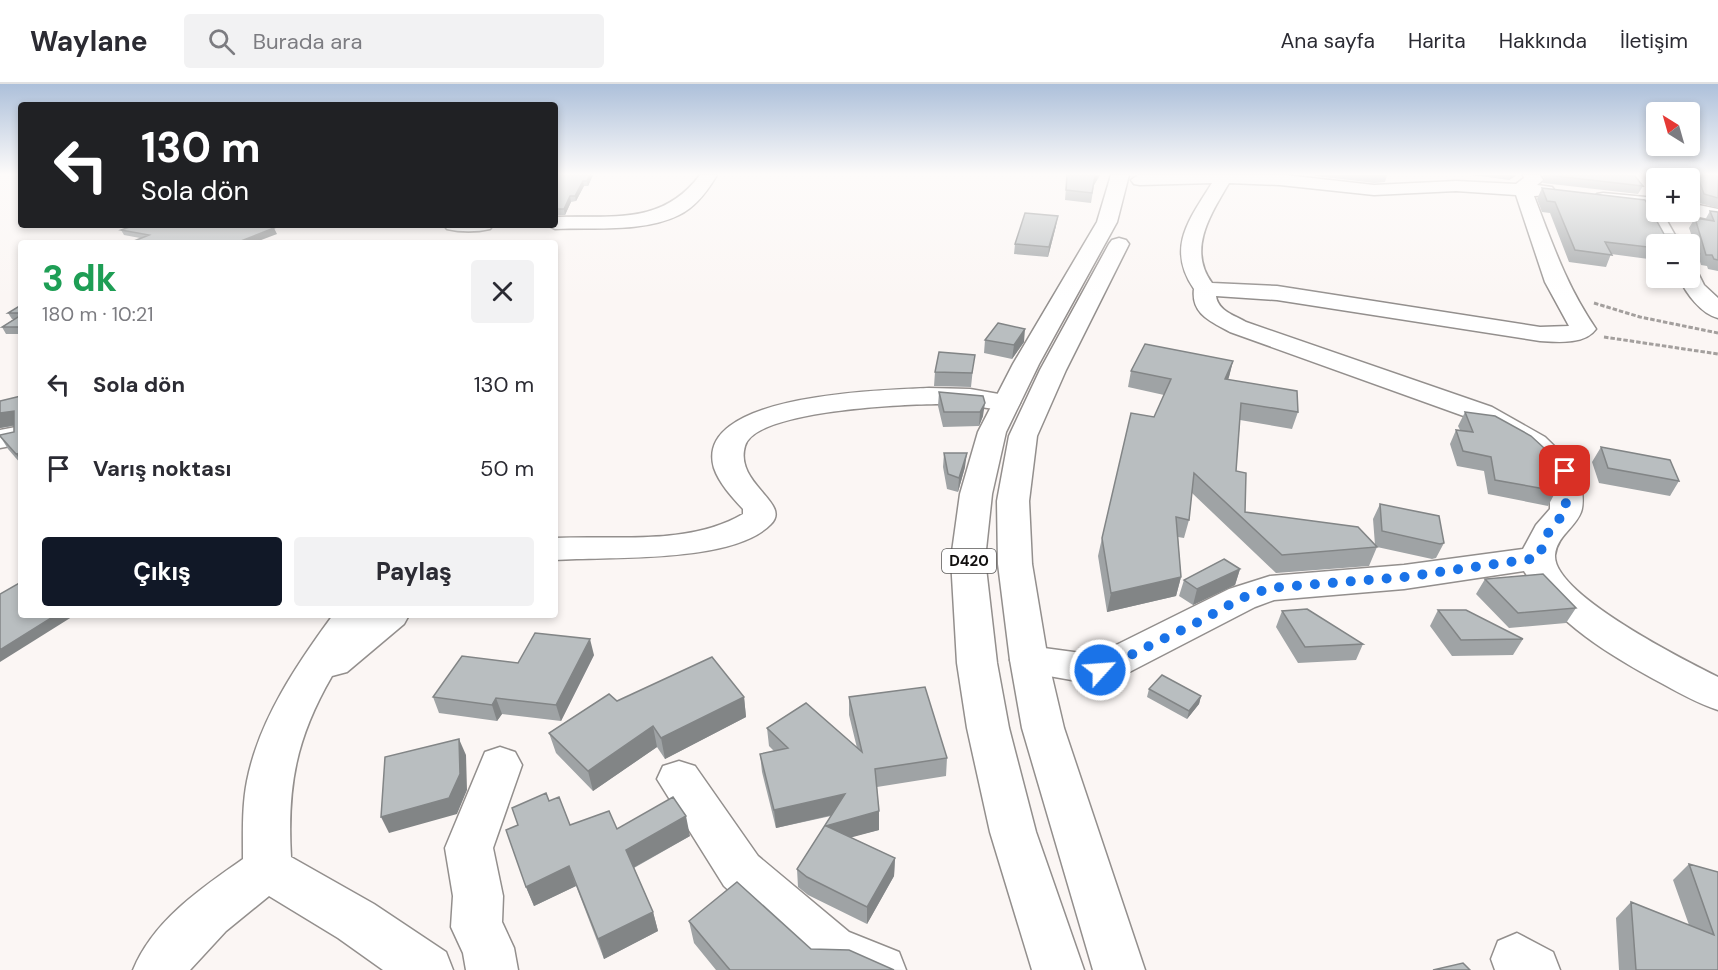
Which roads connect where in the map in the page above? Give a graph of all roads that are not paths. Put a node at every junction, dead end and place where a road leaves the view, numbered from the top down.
1 (645, 216) edge
2 (1110, 216) edge
3 (1131, 216) edge
4 (1202, 216) edge
5 (1537, 216) edge
6 (558, 223) edge
7 (1695, 288) edge
8 (1205, 289) junction
9 (1718, 311) edge
10 (1006, 404) junction
11 (18, 435) edge
12 (0, 438) edge
13 (558, 549) edge
14 (1538, 558) junction
15 (351, 618) edge
16 (387, 618) edge
17 (1029, 660) junction
18 (313, 678) junction
19 (1716, 698) edge
20 (500, 765) dead end
21 (679, 779) dead end
22 (267, 869) junction
23 (159, 970) edge
24 (427, 970) edge
25 (492, 970) edge
26 (880, 970) edge
27 (1058, 970) edge
28 (1119, 970) edge

1 - 6 main road
2 - 10 main road, D420
3 - 17 main road, D420
4 - 8 main road
5 - 8 main road
7 - 9 main road
8 - 14 main road
10 - 13 main road
10 - 27 main road, D420
11 - 12 main road
14 - 17 main road
14 - 19 main road
15 - 18 main road
16 - 18 main road
17 - 28 main road, D420
18 - 22 main road
20 - 25 main road
21 - 26 main road
22 - 23 main road
22 - 24 main road

